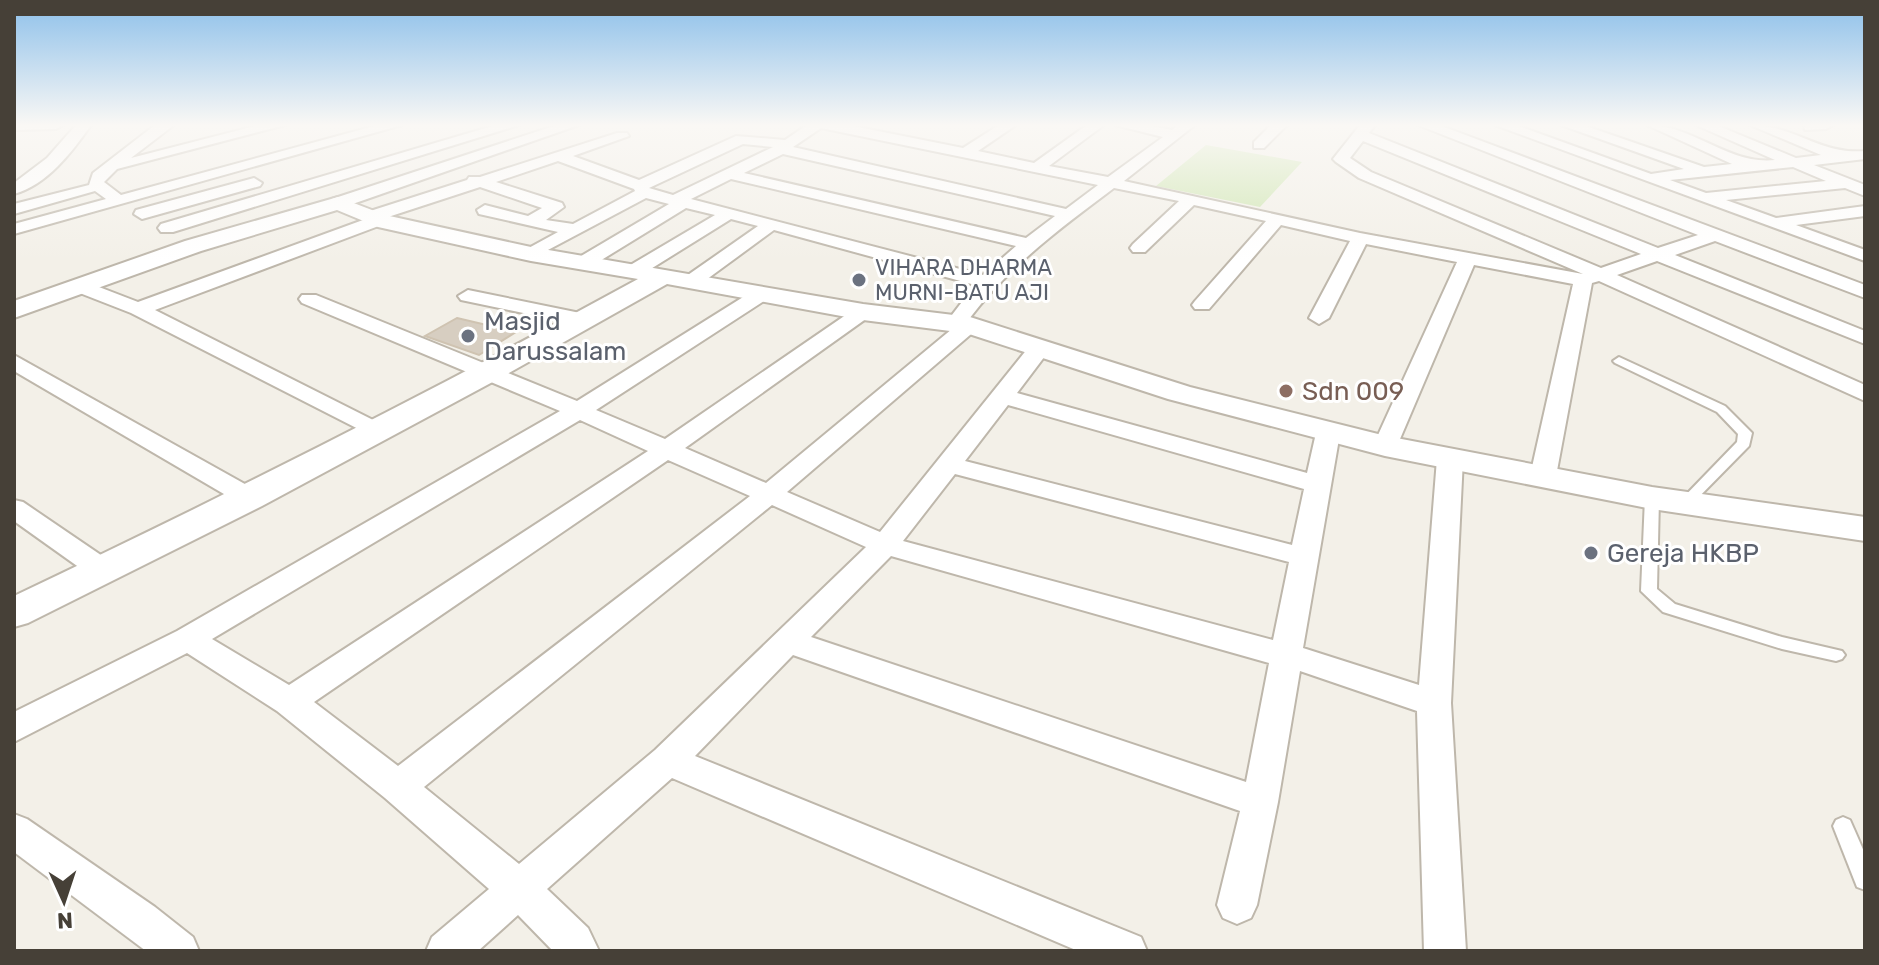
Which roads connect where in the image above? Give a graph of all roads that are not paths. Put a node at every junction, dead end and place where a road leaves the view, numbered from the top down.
1 (40, 170) edge
2 (109, 170) edge
3 (209, 170) edge
4 (362, 170) joint
5 (437, 170) edge
6 (453, 170) edge
7 (515, 170) edge
8 (594, 170) edge
9 (680, 170) edge
10 (732, 170) edge
11 (884, 170) edge
12 (1045, 170) edge
13 (1129, 170) edge
14 (1358, 170) edge
15 (1460, 170) edge
16 (1544, 170) edge
17 (1628, 170) edge
18 (1700, 170) edge
19 (1724, 170) edge
20 (1813, 170) edge
21 (1705, 172) junction
22 (726, 173) junction
23 (277, 176) dead end
24 (1648, 177) junction
25 (479, 182) junction
26 (1865, 182) edge
27 (393, 184) junction
28 (1847, 184) junction
29 (1110, 185) junction
30 (14, 189) edge
31 (642, 189) junction
32 (111, 191) junction
33 (1865, 191) edge
34 (1703, 198) junction
35 (1191, 199) junction
36 (678, 202) junction
37 (338, 203) junction
38 (863, 206) junction
39 (14, 209) edge
40 (485, 210) dead end
41 (1865, 211) edge
42 (729, 213) junction
43 (142, 214) junction
44 (1072, 215) junction
45 (374, 219) junction
46 (1277, 219) junction
47 (530, 222) junction
48 (1776, 223) junction
49 (771, 224) junction
50 (167, 228) junction
51 (14, 229) edge
52 (575, 230) junction
53 (1715, 235) junction
54 (819, 238) junction
55 (1360, 238) junction
56 (1029, 244) junction
57 (1865, 244) edge
58 (193, 246) junction
59 (1840, 247) junction
60 (1139, 248) dead end
61 (531, 254) junction
62 (1659, 254) junction
63 (1865, 256) edge
64 (1468, 258) junction
65 (583, 263) junction
66 (663, 276) junction
67 (1591, 277) junction
68 (987, 282) junction
69 (79, 286) junction
70 (1865, 292) edge
71 (763, 293) junction
72 (468, 296) dead end
73 (309, 299) dead end
74 (1202, 305) dead end
75 (138, 309) junction
76 (14, 310) edge
77 (863, 312) junction
78 (1319, 318) dead end
79 (585, 320) junction
80 (963, 324) junction
81 (1865, 338) edge
82 (1040, 348) junction
83 (1619, 361) dead end
84 (14, 362) edge
85 (490, 372) junction
86 (1865, 394) edge
87 (1002, 396) junction
88 (578, 411) junction
89 (376, 431) junction
90 (1328, 433) junction
91 (1385, 446) junction
92 (666, 450) junction
93 (1450, 459) junction
94 (948, 464) junction
95 (1543, 476) junction
96 (1316, 484) junction
97 (768, 495) junction
98 (250, 498) junction
99 (1652, 498) junction
100 (1685, 503) junction
101 (18, 515) edge
102 (1865, 529) edge
103 (885, 545) junction
104 (1304, 557) junction
105 (104, 571) junction
106 (14, 613) edge
107 (188, 639) junction
108 (787, 641) junction
109 (1286, 655) junction
110 (1836, 655) dead end
111 (289, 702) junction
112 (1434, 703) junction
113 (14, 728) edge
114 (668, 760) junction
115 (398, 787) junction
116 (1260, 802) junction
117 (1843, 826) dead end
118 (14, 831) edge
119 (1865, 880) edge
120 (520, 890) junction
121 (1237, 905) dead end
122 (178, 951) edge
123 (447, 951) edge
124 (578, 951) edge
125 (1126, 951) edge
126 (1445, 951) edge

1 - 30 street
2 - 32 street
3 - 32 street
4 - 27 street
4 - 50 street
5 - 27 street
6 - 25 street
7 - 25 street
8 - 31 street
9 - 31 street
10 - 22 street
11 - 44 street
12 - 29 street
13 - 29 street
14 - 67 street
15 - 62 street
16 - 53 street
17 - 24 street
18 - 21 street
19 - 21 street
20 - 28 street
21 - 24 street
22 - 36 street
22 - 38 street
23 - 43 street
24 - 34 street
25 - 45 street
25 - 47 street
26 - 28 street
27 - 37 street
28 - 33 street
28 - 34 street
29 - 35 street
29 - 44 street
31 - 36 street
31 - 52 street
32 - 39 street
32 - 43 street
32 - 51 street
34 - 48 street
35 - 46 street
35 - 60 street
36 - 42 street
36 - 65 street
37 - 45 street
37 - 58 street
38 - 54 street
38 - 56 street
40 - 47 street
41 - 48 street
42 - 49 street
42 - 66 street
43 - 50 street
44 - 56 street
45 - 61 street
45 - 75 street
46 - 55 street
46 - 74 street
47 - 52 street
48 - 59 street
49 - 54 street
49 - 66 street
50 - 58 street
52 - 61 street
53 - 62 street
53 - 70 street
54 - 68 street
55 - 64 street
55 - 78 street
56 - 68 street
57 - 59 street
58 - 69 street
59 - 63 street
61 - 65 street
62 - 67 street
62 - 81 street
64 - 67 street
64 - 91 street
65 - 66 street
66 - 71 street
66 - 79 street
67 - 86 street
67 - 95 street
68 - 80 street
69 - 75 street
69 - 76 street
71 - 77 street
71 - 88 street
72 - 79 street
73 - 85 street
75 - 89 street
77 - 80 street
77 - 92 street
79 - 85 street
80 - 82 street
80 - 97 street
82 - 87 street
82 - 90 street
83 - 100 lane
84 - 98 street
85 - 88 street
85 - 89 street
87 - 94 street
87 - 96 street
88 - 92 street
88 - 107 street
89 - 98 street
90 - 91 street
90 - 96 street
91 - 93 street
92 - 97 street
92 - 111 street
93 - 95 street
93 - 112 street
94 - 103 street
94 - 104 street
95 - 99 street
96 - 104 street
97 - 103 street
97 - 115 street
98 - 105 street
99 - 100 street
99 - 110 lane
100 - 102 street
101 - 105 street
103 - 108 street
103 - 109 street
104 - 109 street
105 - 106 street
107 - 111 street
107 - 113 street
108 - 114 street
108 - 116 street
109 - 112 street
109 - 116 street
111 - 115 street
112 - 126 street
114 - 120 street
114 - 125 street
115 - 120 street
116 - 121 street
117 - 119 lane
118 - 122 street
120 - 123 street
120 - 124 street

